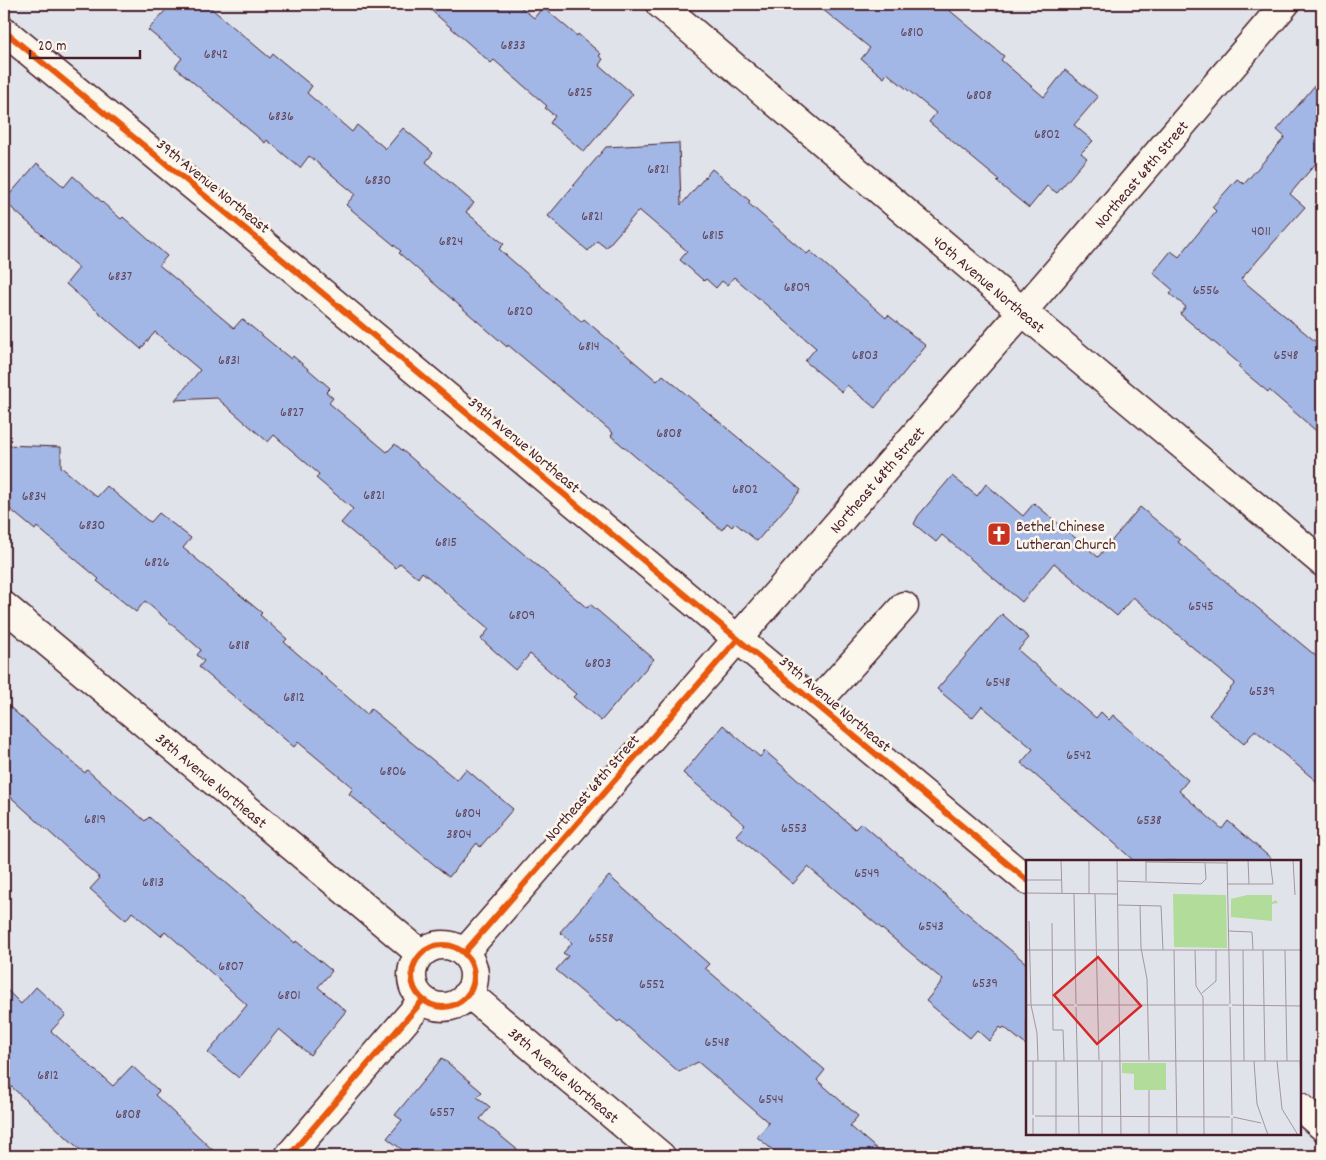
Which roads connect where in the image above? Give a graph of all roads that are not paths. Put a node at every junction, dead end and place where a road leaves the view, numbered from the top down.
1 (660, 4) edge
2 (1285, 4) edge
3 (4, 31) edge
4 (1022, 311) junction
5 (1322, 562) edge
6 (4, 606) edge
7 (904, 606) dead end
8 (738, 639) junction
9 (816, 704) junction
10 (1026, 879) edge
11 (464, 953) junction
12 (421, 954) junction
13 (468, 994) junction
14 (423, 1000) junction
15 (1301, 1108) edge
16 (1322, 1126) edge
17 (289, 1156) edge
18 (661, 1156) edge

1 - 4 street, 40th Avenue Northeast
2 - 4 street, Northeast 68th Street
3 - 8 street, 39th Avenue Northeast
4 - 5 street, 40th Avenue Northeast
4 - 8 street, Northeast 68th Street
6 - 12 street, 38th Avenue Northeast
7 - 9 street
8 - 9 street, 39th Avenue Northeast
8 - 11 street, Northeast 68th Street
9 - 10 street, 39th Avenue Northeast
11 - 12 street
11 - 13 street
12 - 14 street
13 - 14 street
13 - 18 street, 38th Avenue Northeast
14 - 17 street
15 - 16 street

